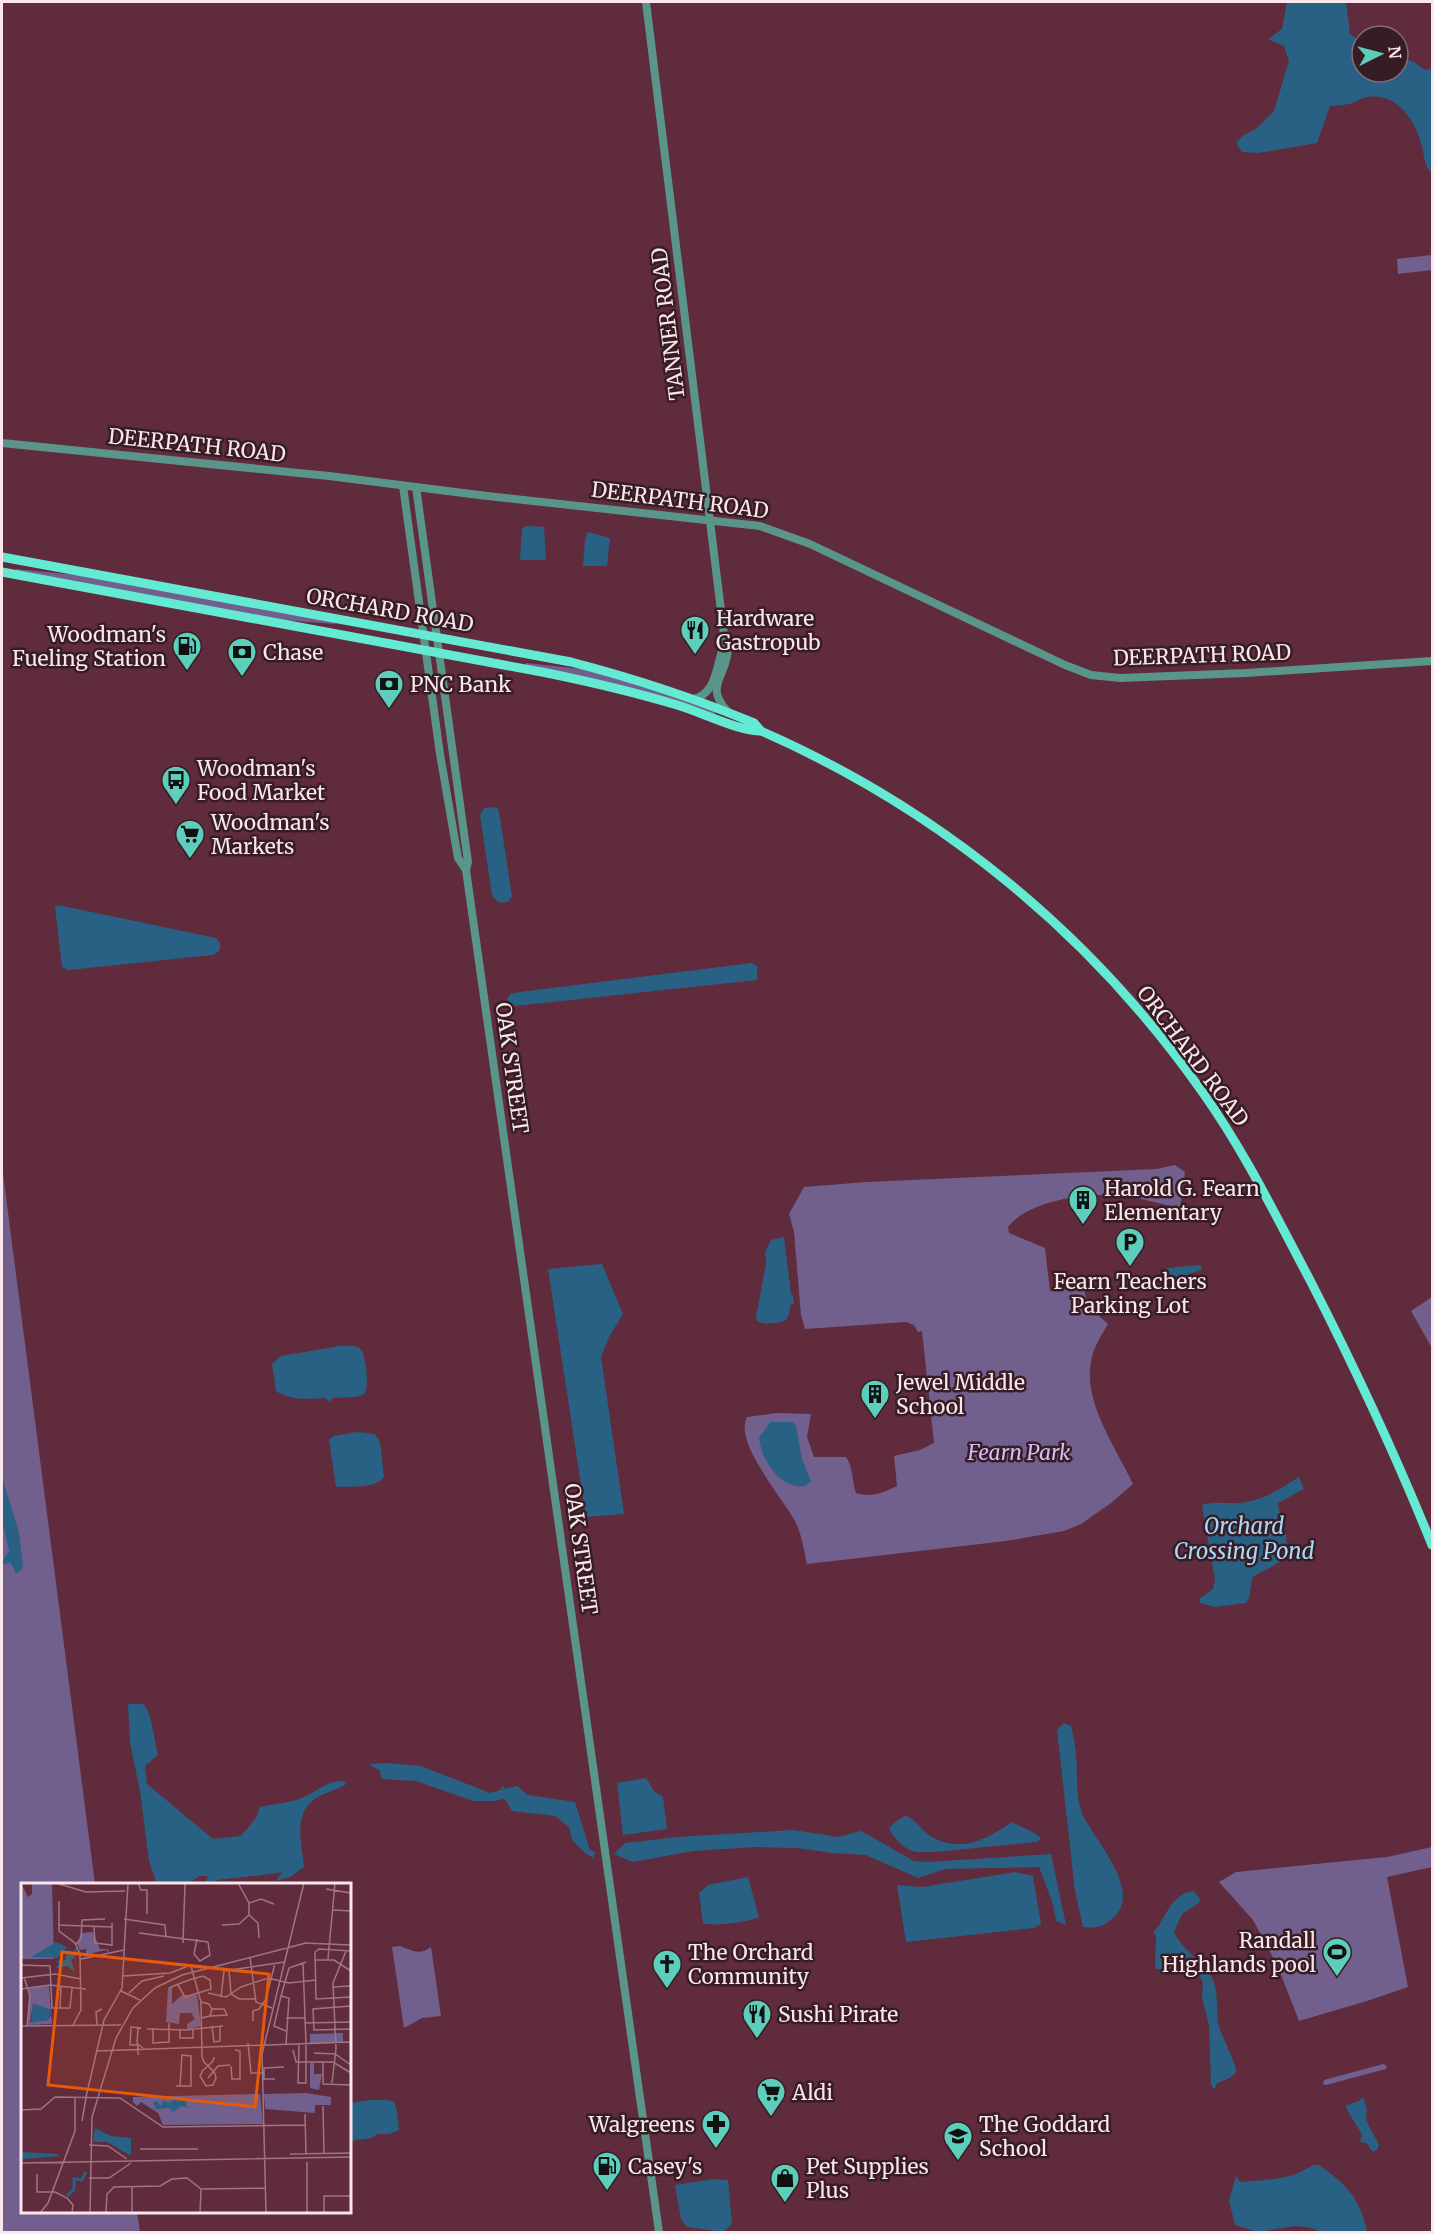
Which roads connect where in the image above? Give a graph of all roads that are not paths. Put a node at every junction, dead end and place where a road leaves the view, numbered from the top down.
1 (646, 2) edge
2 (2, 443) edge
3 (403, 486) junction
4 (416, 487) junction
5 (709, 521) junction
6 (2, 557) edge
7 (2, 572) edge
8 (424, 635) junction
9 (437, 637) junction
10 (725, 643) junction
11 (426, 650) junction
12 (439, 653) junction
13 (1432, 661) edge
14 (693, 699) junction
15 (729, 713) junction
16 (761, 731) junction
17 (466, 870) junction
18 (1432, 1545) edge
19 (659, 2232) edge

1 - 5 street, TANNER ROAD
2 - 3 street, DEERPATH ROAD
3 - 4 street, DEERPATH ROAD
3 - 8 street, OAK STREET
4 - 5 street, DEERPATH ROAD
4 - 9 street, OAK STREET
5 - 10 street, TANNER ROAD
5 - 13 street, DEERPATH ROAD
6 - 8 main road, ORCHARD ROAD
7 - 11 main road, ORCHARD ROAD
8 - 9 main road, ORCHARD ROAD
8 - 11 street, OAK STREET
9 - 12 street, OAK STREET
9 - 14 main road, ORCHARD ROAD
10 - 14 street, TANNER ROAD
10 - 15 street, TANNER ROAD
11 - 12 main road, ORCHARD ROAD
11 - 17 street, OAK STREET
12 - 16 main road, ORCHARD ROAD
12 - 17 street, OAK STREET
14 - 15 main road, ORCHARD ROAD
15 - 16 main road, ORCHARD ROAD
16 - 18 main road, ORCHARD ROAD
17 - 19 street, OAK STREET

